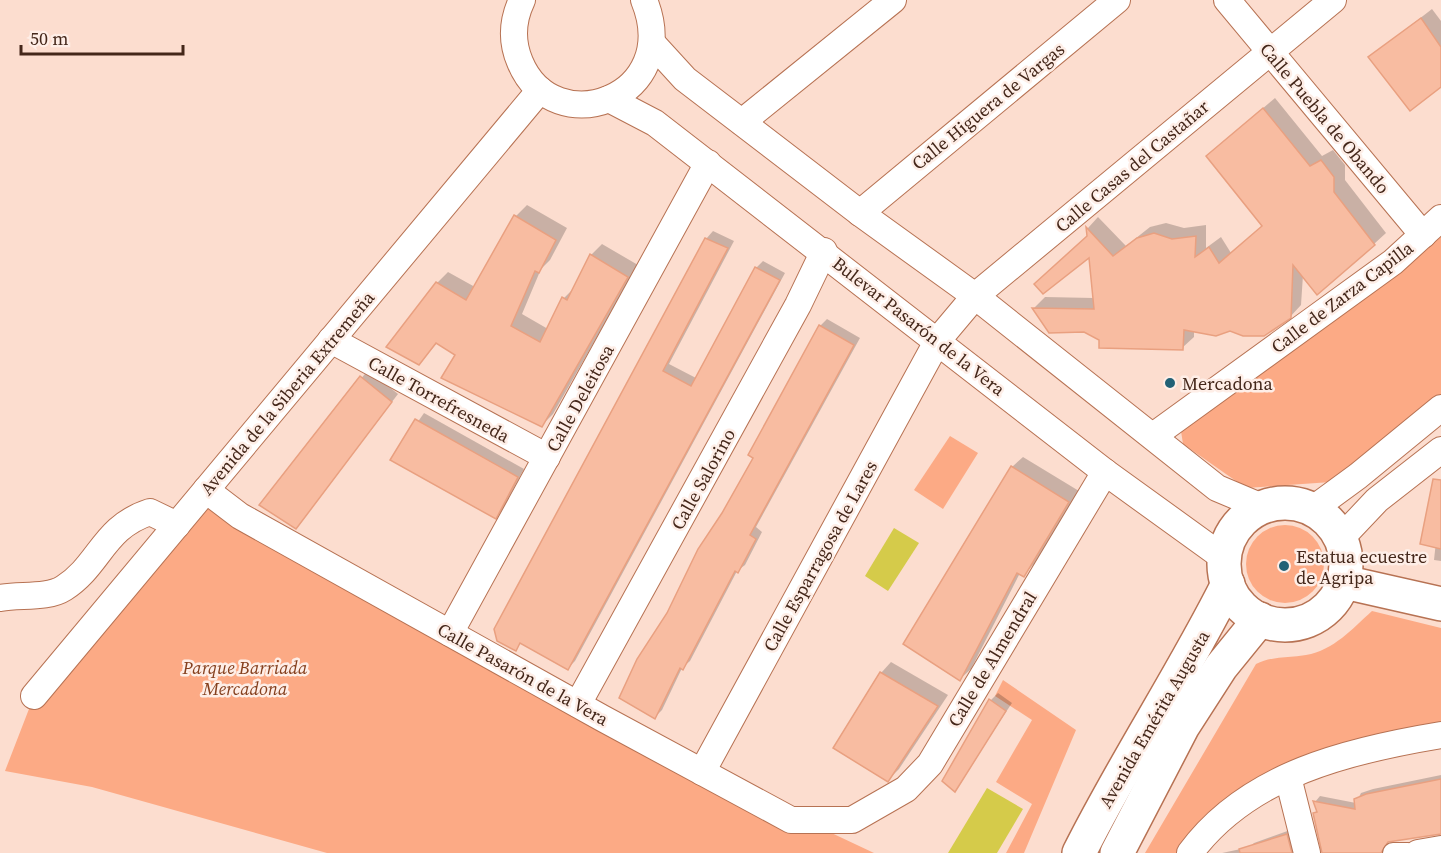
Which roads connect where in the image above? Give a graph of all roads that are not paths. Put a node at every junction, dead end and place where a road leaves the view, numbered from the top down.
1 (522, 0) edge
2 (644, 0) edge
3 (893, 0) edge
4 (1117, 0) edge
5 (1227, 0) edge
6 (1333, 0) edge
7 (653, 44) junction
8 (1270, 52) junction
9 (540, 90) junction
10 (609, 99) junction
11 (742, 122) junction
12 (708, 163) junction
13 (860, 213) junction
14 (1432, 227) edge
15 (824, 251) junction
16 (975, 296) junction
17 (332, 340) junction
18 (938, 340) junction
19 (1441, 408) edge
20 (1153, 436) junction
21 (1441, 450) edge
22 (547, 457) junction
23 (1105, 472) junction
24 (206, 490) junction
25 (1262, 507) junction
26 (1313, 509) junction
27 (177, 525) junction
28 (1341, 538) junction
29 (1226, 571) junction
30 (1344, 582) junction
31 (0, 598) edge
32 (1441, 604) edge
33 (1260, 619) junction
34 (450, 633) junction
35 (34, 696) dead end
36 (578, 705) junction
37 (1441, 735) edge
38 (702, 772) junction
39 (1288, 777) junction
40 (852, 820) joint
41 (1441, 849) edge
42 (1079, 853) edge
43 (1117, 853) edge
44 (1190, 853) edge
45 (1308, 853) edge
46 (1393, 853) edge
47 (1408, 853) edge
48 (1418, 853) edge

1 - 9 street
2 - 7 street
3 - 11 street
4 - 13 street, Calle Higuera de Vargas
5 - 8 street, Calle Puebla de Obando
6 - 8 street, Calle Casas del Castañar
7 - 10 street
7 - 11 street
8 - 14 street, Calle Puebla de Obando
8 - 16 street, Calle Casas del Castañar
9 - 10 street
9 - 17 street, Avenida de la Siberia Extremeña
10 - 12 street, Bulevar Pasarón de la Vera
11 - 13 street
12 - 15 street, Bulevar Pasarón de la Vera
12 - 22 street, Calle Deleitosa
13 - 16 street
14 - 20 street, Calle de Zarza Capilla
15 - 18 street, Bulevar Pasarón de la Vera
15 - 36 street, Calle Salorino
16 - 18 street, Calle Casas del Castañar
16 - 20 street
17 - 22 street, Calle Torrefresneda
17 - 24 street, Avenida de la Siberia Extremeña
18 - 23 street, Bulevar Pasarón de la Vera
18 - 38 street, Calle Esparragosa de Lares
19 - 26 street
20 - 25 street
21 - 28 street
22 - 34 street, Calle Deleitosa
23 - 29 street, Bulevar Pasarón de la Vera
23 - 40 street, Calle de Almendral
24 - 27 street, Avenida de la Siberia Extremeña
24 - 34 street, Calle Pasarón de la Vera
25 - 26 main road
25 - 29 main road
26 - 28 main road
27 - 31 street
27 - 35 street, Avenida de la Siberia Extremeña
28 - 30 main road
29 - 33 main road
29 - 42 main road, Avenida Emérita Augusta
30 - 32 main road
30 - 33 main road
33 - 43 main road, Avenida Emérita Augusta
34 - 36 street, Calle Pasarón de la Vera
36 - 38 street, Calle Pasarón de la Vera
37 - 39 street
38 - 40 street, Calle Pasarón de la Vera
39 - 44 street
39 - 45 street
41 - 48 street
46 - 47 street

